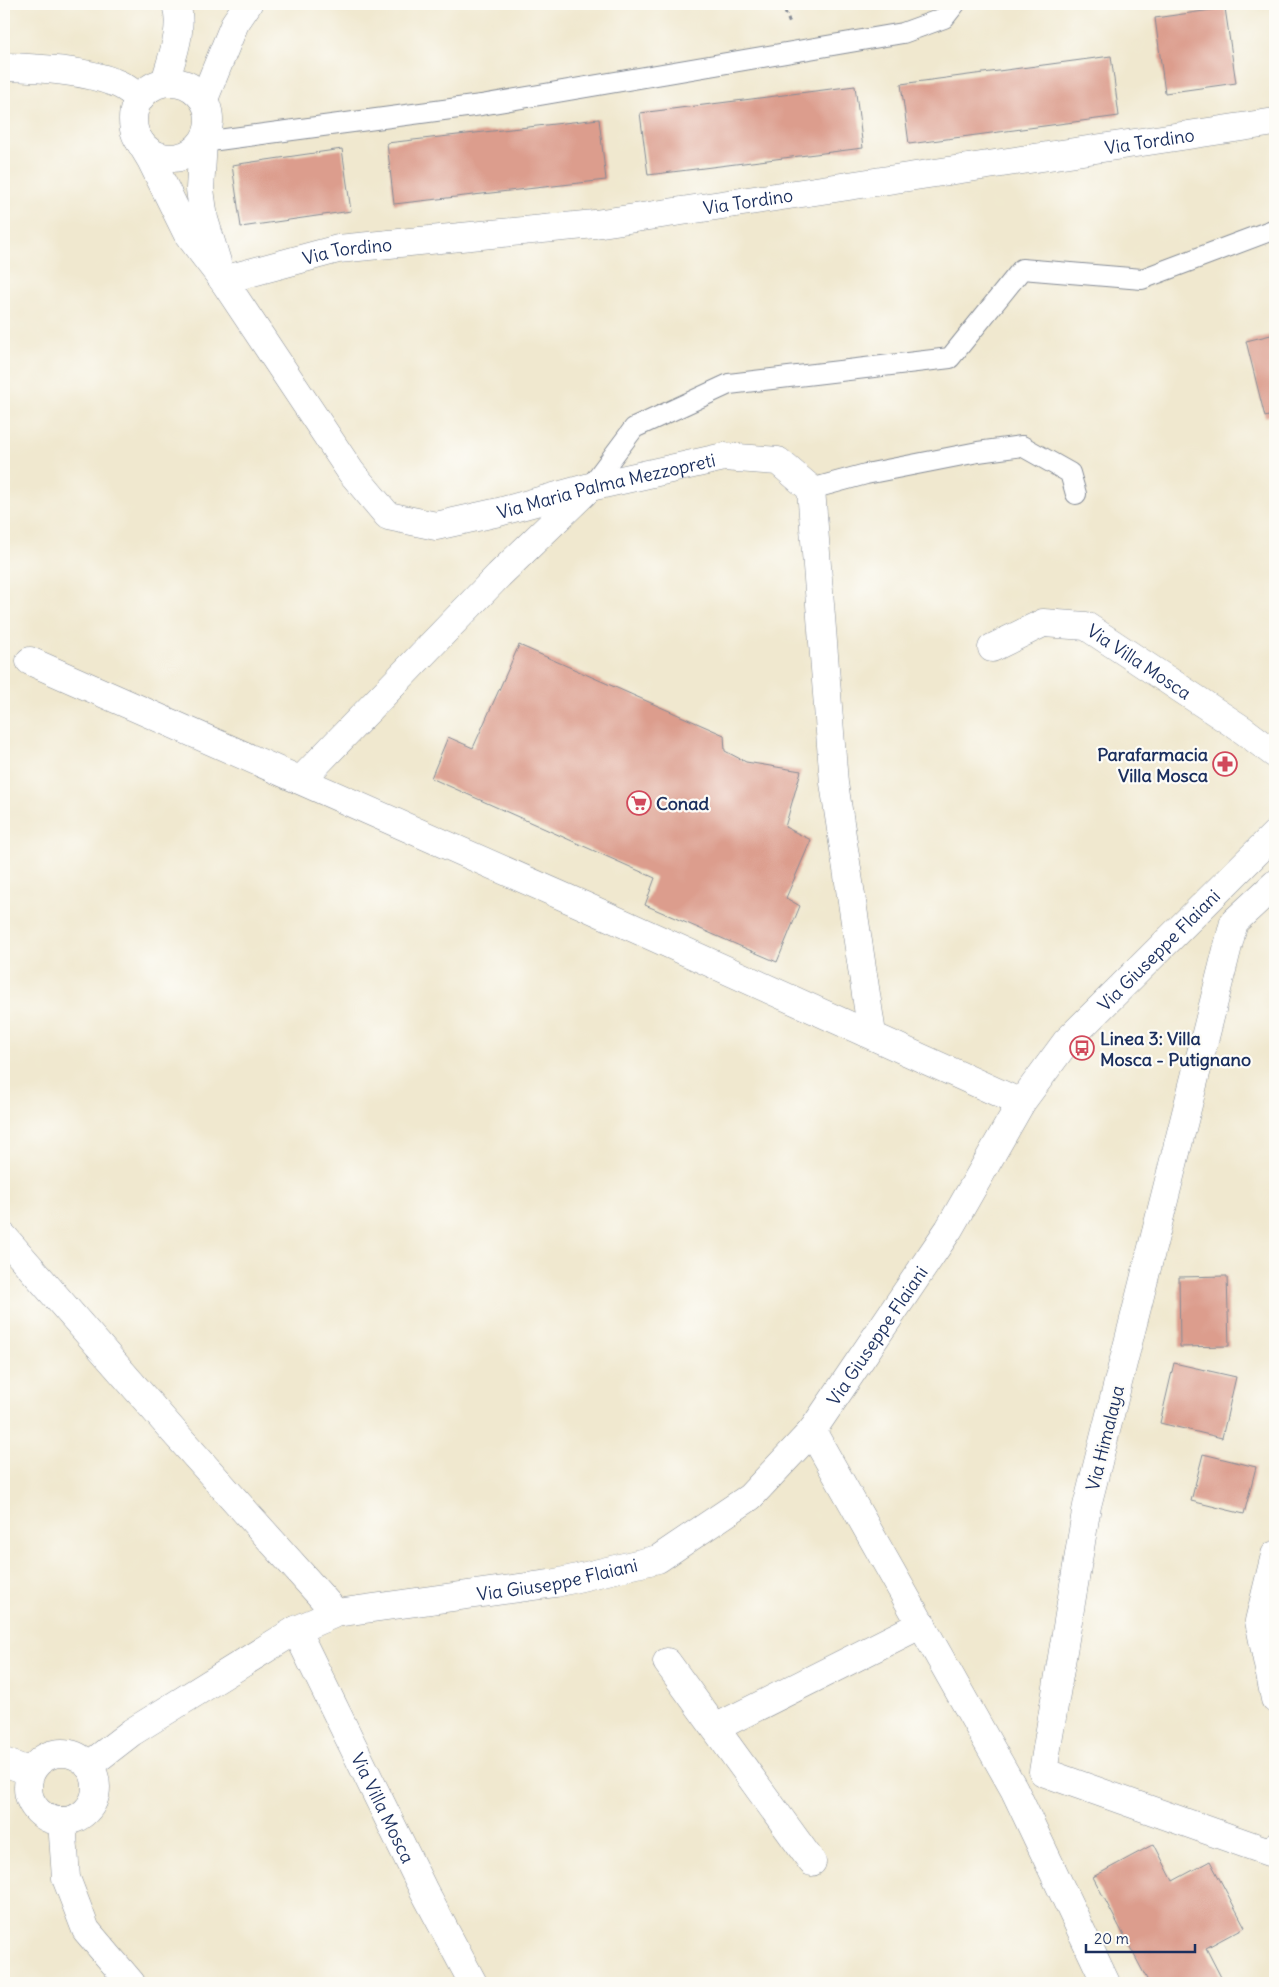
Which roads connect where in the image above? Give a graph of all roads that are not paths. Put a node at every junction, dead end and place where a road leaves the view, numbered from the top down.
1 (176, 4) edge
2 (248, 4) edge
3 (955, 4) edge
4 (4, 67) edge
5 (165, 82) junction
6 (140, 98) junction
7 (204, 99) junction
8 (1275, 122) edge
9 (138, 140) junction
10 (203, 142) junction
11 (1275, 228) edge
12 (223, 280) junction
13 (590, 488) junction
14 (811, 489) junction
15 (1076, 494) dead end
16 (992, 648) dead end
17 (30, 661) dead end
18 (1275, 754) edge
19 (301, 780) junction
20 (1275, 834) edge
21 (1275, 884) edge
22 (872, 1034) junction
23 (1021, 1103) junction
24 (4, 1237) edge
25 (812, 1432) junction
26 (1275, 1555) edge
27 (336, 1613) junction
28 (922, 1624) junction
29 (296, 1630) junction
30 (668, 1662) dead end
31 (1275, 1699) edge
32 (715, 1728) junction
33 (4, 1762) edge
34 (88, 1766) junction
35 (31, 1772) junction
36 (1043, 1772) junction
37 (1014, 1789) junction
38 (62, 1821) junction
39 (1275, 1847) edge
40 (812, 1862) dead end
41 (131, 1983) edge
42 (473, 1983) edge
43 (1106, 1983) edge

1 - 5 street
2 - 7 street
3 - 10 lane
4 - 6 street
5 - 6 street
5 - 7 street
6 - 9 street
7 - 10 street
8 - 12 street, Via Tordino
9 - 10 street
9 - 12 street
10 - 12 street
11 - 13 lane
12 - 13 street, Via Maria Palma Mezzopreti
13 - 14 street, Via Maria Palma Mezzopreti
13 - 19 street
14 - 15 lane
14 - 22 street
16 - 18 street, Via Villa Mosca
17 - 19 street
19 - 22 street
20 - 23 street, Via Giuseppe Flaiani
21 - 36 street, Via Himalaya
22 - 23 street
23 - 25 street, Via Giuseppe Flaiani
24 - 27 street
25 - 27 street, Via Giuseppe Flaiani
25 - 28 street
26 - 31 street
27 - 29 street
28 - 32 street
28 - 37 street
29 - 34 street
29 - 42 street, Via Villa Mosca
30 - 32 street
32 - 40 street
33 - 35 street
34 - 35 street
34 - 38 street
35 - 38 street
36 - 37 street
36 - 39 street
37 - 43 street
38 - 41 street

